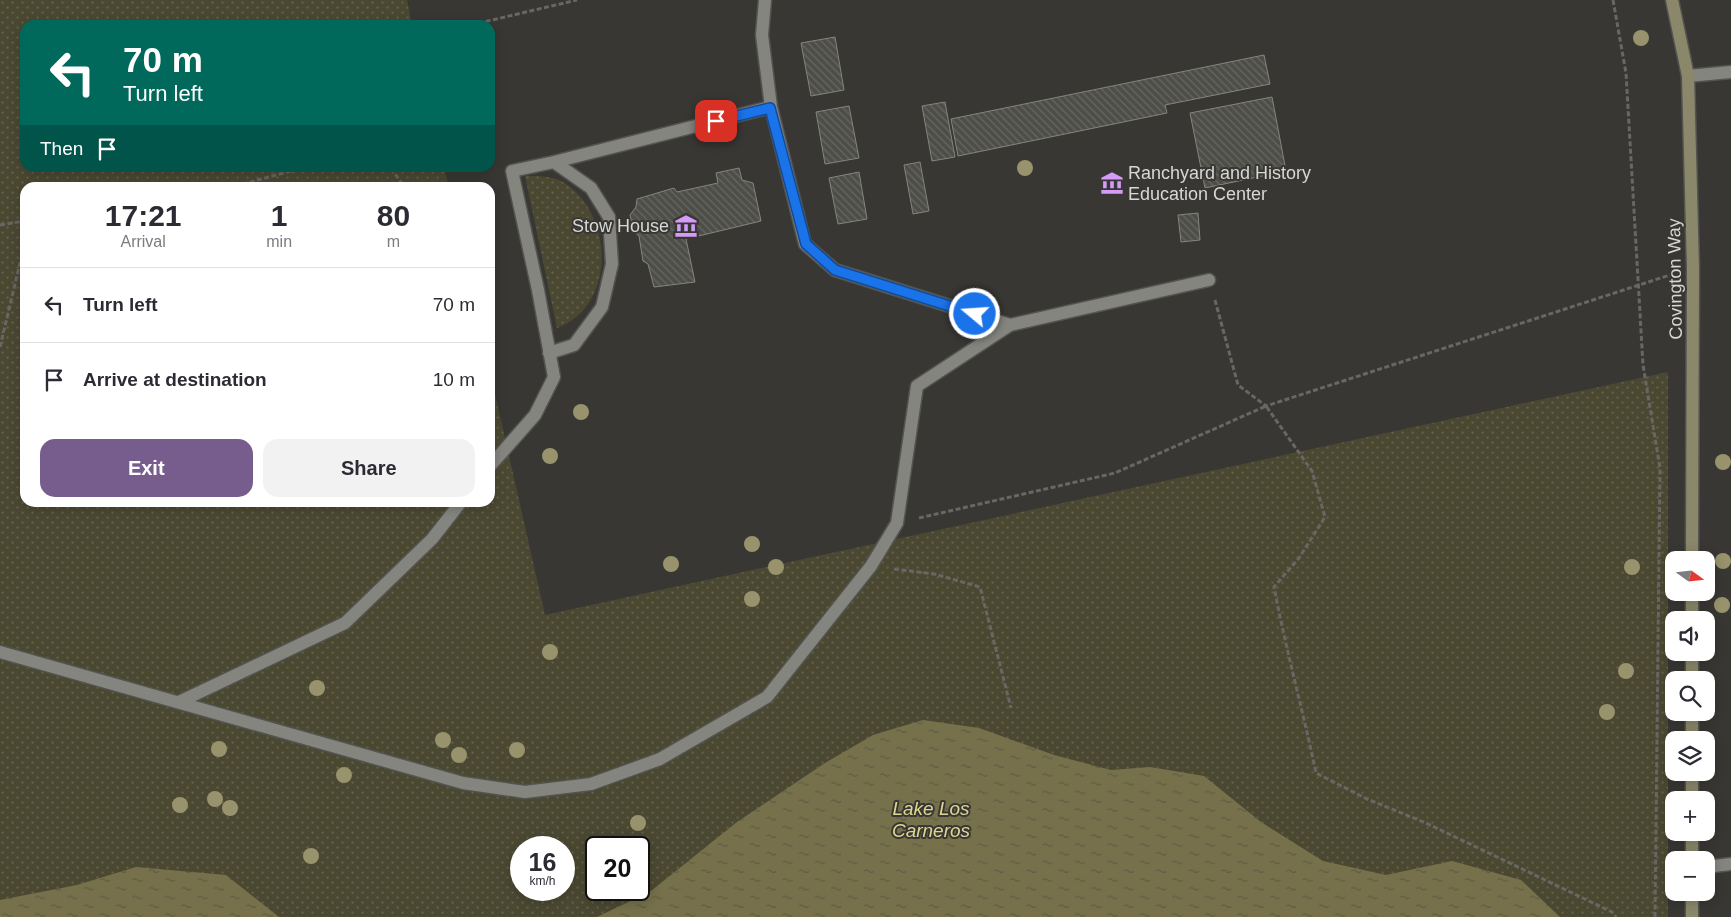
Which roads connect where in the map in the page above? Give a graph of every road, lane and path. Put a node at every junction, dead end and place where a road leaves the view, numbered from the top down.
1 (576, 0) edge
2 (765, 0) edge
3 (1613, 0) edge
4 (1672, 0) edge
5 (492, 20) edge
6 (1731, 72) edge
7 (1688, 76) junction
8 (770, 108) junction
9 (554, 162) junction
10 (287, 172) edge
11 (250, 182) edge
12 (20, 222) edge
13 (0, 225) edge
14 (20, 263) edge
15 (1693, 268) junction
16 (1210, 280) joint
17 (1638, 286) junction
18 (1010, 326) junction
19 (0, 347) edge
20 (549, 353) junction
21 (1266, 406) junction
22 (495, 460) edge
23 (457, 507) edge
24 (897, 523) junction
25 (1692, 551) edge
26 (871, 566) junction
27 (0, 652) edge
28 (178, 702) junction
29 (1011, 708) dead end
30 (1731, 864) edge
31 (1715, 866) edge
32 (1692, 901) edge
33 (1616, 917) edge
34 (1655, 917) edge
35 (1692, 917) edge

1 - 5 path
2 - 8 street
3 - 17 path
4 - 7 street, Covington Way
6 - 7 street
7 - 15 street, Covington Way
8 - 9 street
8 - 18 street
9 - 20 street
9 - 20 street
10 - 11 path
12 - 13 path
14 - 19 path
15 - 17 path
15 - 25 street, Covington Way
16 - 18 street
16 - 21 path
17 - 21 path
17 - 34 path
18 - 24 street
20 - 22 street
21 - 24 path
21 - 33 path
23 - 28 street
24 - 26 street
26 - 28 street
26 - 29 path
27 - 28 street
30 - 31 street
32 - 35 street

